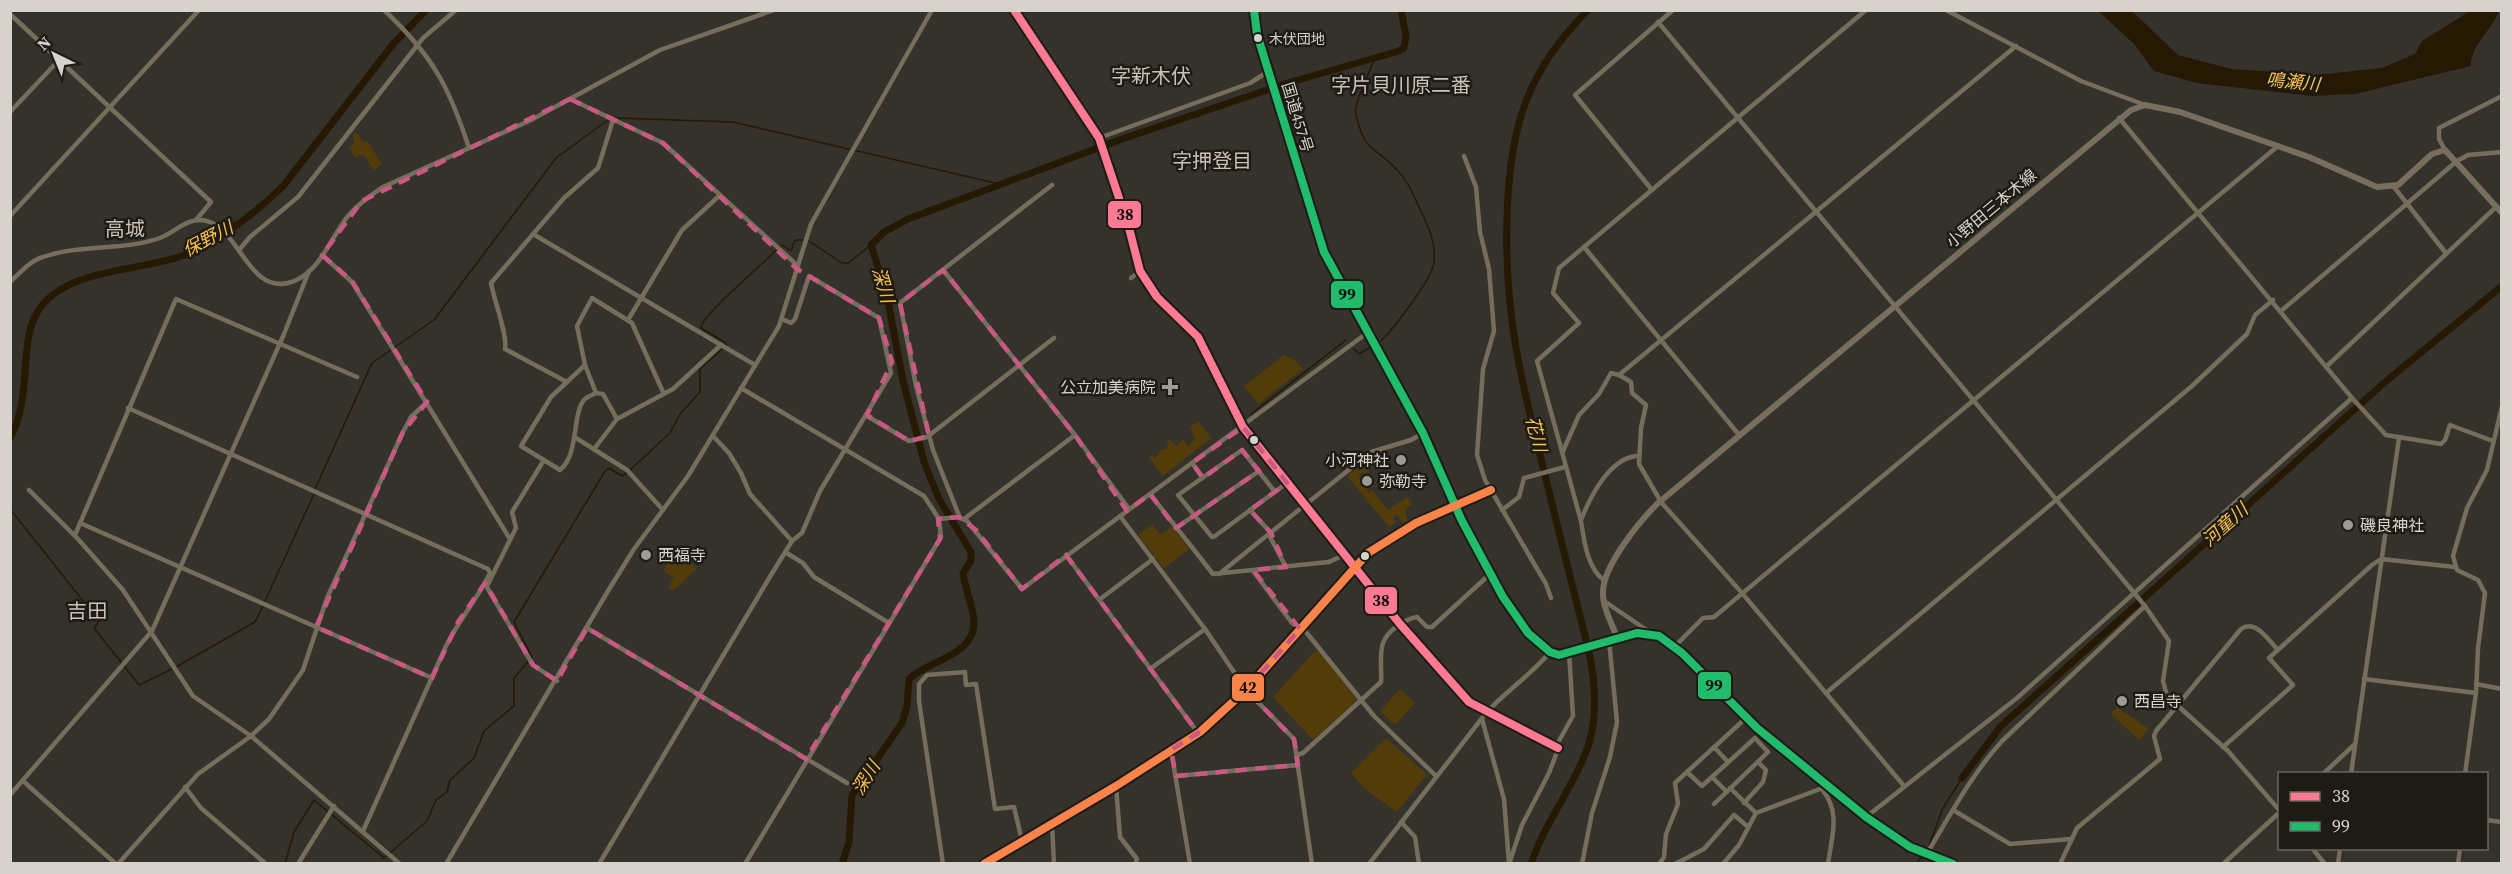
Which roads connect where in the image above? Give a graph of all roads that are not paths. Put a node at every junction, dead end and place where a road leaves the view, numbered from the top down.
1 (199, 10) edge
2 (384, 10) edge
3 (456, 10) edge
4 (774, 10) edge
5 (932, 10) edge
6 (1014, 10) edge
7 (1254, 10) edge
8 (1673, 10) edge
9 (1866, 10) edge
10 (1946, 10) edge
11 (12, 13) edge
12 (1658, 22) junction
13 (418, 44) junction
14 (2016, 46) junction
15 (59, 60) junction
16 (1271, 74) junction
17 (2502, 96) edge
18 (570, 99) junction
19 (2145, 105) junction
20 (109, 107) junction
21 (10, 112) edge
22 (1738, 118) junction
23 (2119, 118) junction
24 (611, 119) junction
25 (1099, 140) junction
26 (2279, 146) junction
27 (469, 148) junction
28 (2445, 150) junction
29 (2502, 152) edge
30 (1464, 156) dead end
31 (2457, 161) junction
32 (1052, 184) dead end
33 (2394, 187) junction
34 (1652, 190) junction
35 (719, 196) junction
36 (2407, 205) junction
37 (2496, 207) junction
38 (1815, 210) junction
39 (2199, 213) junction
40 (2502, 213) edge
41 (10, 216) edge
42 (196, 220) junction
43 (533, 234) junction
44 (1584, 247) junction
45 (239, 250) junction
46 (2445, 252) junction
47 (322, 255) junction
48 (798, 266) junction
49 (943, 270) junction
50 (309, 271) junction
51 (1140, 271) junction
52 (1131, 278) dead end
53 (10, 282) edge
54 (641, 298) junction
55 (2273, 300) junction
56 (1895, 306) junction
57 (2282, 311) junction
58 (782, 319) junction
59 (628, 320) junction
60 (1367, 333) junction
61 (1054, 338) dead end
62 (1659, 339) junction
63 (280, 342) junction
64 (722, 345) junction
65 (585, 365) junction
66 (755, 365) junction
67 (2327, 366) junction
68 (1019, 367) junction
69 (1619, 375) junction
70 (357, 377) dead end
71 (565, 381) junction
72 (741, 387) junction
73 (663, 392) junction
74 (596, 393) junction
75 (2353, 399) junction
76 (1974, 400) junction
77 (427, 402) junction
78 (2502, 406) edge
79 (128, 408) junction
80 (867, 416) junction
81 (618, 419) junction
82 (1243, 427) junction
83 (1423, 433) junction
84 (1075, 435) junction
85 (713, 436) junction
86 (927, 436) junction
87 (1740, 436) junction
88 (576, 438) junction
89 (2399, 438) junction
90 (2493, 441) junction
91 (594, 449) junction
92 (845, 450) junction
93 (1563, 451) junction
94 (230, 454) junction
95 (1638, 456) junction
96 (544, 460) junction
97 (1192, 463) junction
98 (1564, 468) junction
99 (1259, 471) junction
100 (1203, 478) junction
101 (1287, 483) junction
102 (29, 490) dead end
103 (1491, 490) junction
104 (1275, 492) junction
105 (1150, 494) junction
106 (2057, 499) junction
107 (1661, 502) junction
108 (1307, 505) junction
109 (1455, 506) junction
110 (1129, 509) junction
111 (663, 510) junction
112 (1250, 510) junction
113 (1502, 510) junction
114 (366, 514) junction
115 (1120, 516) junction
116 (1194, 516) junction
117 (961, 518) junction
118 (939, 519) junction
119 (1581, 520) junction
120 (80, 523) junction
121 (1176, 528) junction
122 (1270, 534) junction
123 (75, 536) junction
124 (510, 539) junction
125 (792, 542) junction
126 (785, 552) junction
127 (1066, 555) junction
128 (1344, 555) junction
129 (1153, 559) junction
130 (2381, 559) junction
131 (180, 567) junction
132 (1286, 567) junction
133 (2455, 567) junction
134 (1353, 568) junction
135 (1253, 571) junction
136 (1219, 574) junction
137 (1490, 574) junction
138 (1605, 581) junction
139 (486, 585) junction
140 (1742, 593) junction
141 (2134, 594) junction
142 (1551, 598) dead end
143 (1099, 600) junction
144 (1604, 601) junction
145 (2144, 605) junction
146 (889, 623) junction
147 (1400, 624) junction
148 (316, 627) junction
149 (587, 628) junction
150 (1205, 629) junction
151 (1300, 629) junction
152 (152, 631) junction
153 (1651, 633) junction
154 (1613, 638) junction
155 (1675, 646) junction
156 (2277, 649) junction
157 (1550, 652) junction
158 (1569, 652) junction
159 (1150, 669) junction
160 (432, 678) junction
161 (2364, 679) junction
162 (557, 681) junction
163 (2476, 684) junction
164 (2502, 688) edge
165 (1246, 690) junction
166 (1826, 693) junction
167 (2476, 693) junction
168 (700, 696) junction
169 (1363, 699) junction
170 (2175, 707) junction
171 (1486, 713) junction
172 (1747, 717) junction
173 (1482, 718) junction
174 (1198, 733) junction
175 (251, 736) junction
176 (1770, 738) junction
177 (2355, 744) junction
178 (1762, 746) junction
179 (1714, 747) junction
180 (2223, 747) junction
181 (1558, 748) junction
182 (1171, 750) junction
183 (1297, 755) junction
184 (806, 759) junction
185 (1728, 762) junction
186 (1758, 762) junction
187 (1298, 765) junction
188 (1687, 772) junction
189 (2326, 772) edge
190 (2351, 772) edge
191 (2465, 772) edge
192 (1176, 776) junction
193 (1436, 776) junction
194 (1712, 777) junction
195 (23, 781) junction
196 (847, 783) dead end
197 (1116, 786) junction
198 (1904, 786) junction
199 (1825, 787) junction
200 (185, 788) junction
201 (1728, 790) junction
202 (10, 795) edge
203 (1744, 802) junction
204 (1714, 804) dead end
205 (334, 806) junction
206 (2278, 809) edge
207 (1953, 810) junction
208 (1756, 813) junction
209 (2278, 813) edge
210 (1866, 818) junction
211 (1401, 822) junction
212 (1052, 824) junction
213 (1747, 826) junction
214 (363, 831) junction
215 (2071, 839) junction
216 (1022, 841) junction
217 (2313, 850) edge
218 (1929, 856) junction
219 (1949, 863) edge
220 (118, 864) edge
221 (266, 864) edge
222 (298, 864) edge
223 (400, 864) edge
224 (446, 864) edge
225 (598, 864) edge
226 (745, 864) edge
227 (943, 864) edge
228 (984, 864) edge
229 (1054, 864) edge
230 (1135, 864) edge
231 (1190, 864) edge
232 (1312, 864) edge
233 (1370, 864) edge
234 (1419, 864) edge
235 (1509, 864) edge
236 (1582, 864) edge
237 (1659, 864) edge
238 (1675, 864) edge
239 (1723, 864) edge
240 (1828, 864) edge
241 (2060, 864) edge
242 (2223, 864) edge
243 (2325, 864) edge

1 - 20 street
2 - 13 street
3 - 13 street
4 - 18 street
5 - 48 street
6 - 25 street
7 - 16 highway, 国道457号
8 - 12 street
9 - 22 street
10 - 14 street
11 - 15 street
12 - 22 street
12 - 34 street
13 - 27 street
13 - 45 street
14 - 19 street
14 - 38 street
15 - 20 street
15 - 21 street
16 - 25 street
16 - 60 highway, 国道457号
17 - 28 street
18 - 24 street
18 - 27 street
19 - 23 main road, 小野田三本木線
19 - 26 main road
20 - 41 street
20 - 42 street
22 - 34 street
22 - 38 street
23 - 39 street
23 - 56 main road, 小野田三本木線
24 - 35 street
24 - 43 street
25 - 51 street
26 - 33 main road
26 - 39 street
27 - 47 street
28 - 31 main road
28 - 33 main road
29 - 31 street
30 - 103 street
31 - 36 street
31 - 37 main road
32 - 49 street
33 - 36 street
34 - 44 street
35 - 48 street
35 - 54 street
36 - 46 street
36 - 57 street
37 - 40 main road
37 - 46 street
38 - 56 street
38 - 62 street
39 - 55 street
39 - 76 street
42 - 45 street
42 - 53 street
43 - 54 street
43 - 71 street
44 - 62 street
44 - 93 street
45 - 50 street
46 - 67 street
47 - 50 street
47 - 77 street
48 - 58 street
49 - 68 street
49 - 86 street
50 - 63 street
51 - 52 street
51 - 82 street
54 - 59 street
54 - 64 street
55 - 57 street
55 - 106 street
56 - 76 street
56 - 87 main road, 小野田三本木線
57 - 67 street
58 - 66 street
58 - 80 street
59 - 65 street
59 - 73 street
60 - 82 street
60 - 83 highway, 国道457号
61 - 68 street
62 - 69 street
62 - 87 street
63 - 70 street
63 - 79 street
63 - 94 street
64 - 66 street
64 - 73 street
65 - 71 street
65 - 74 street
66 - 72 street
67 - 75 street
68 - 84 street
68 - 86 street
69 - 93 street
69 - 95 street
71 - 96 street
72 - 85 street
72 - 92 street
73 - 81 street
74 - 81 street
74 - 88 street
75 - 89 street
75 - 141 street
76 - 106 street
76 - 140 street
77 - 114 street
77 - 124 street
78 - 90 street
79 - 94 street
79 - 120 street
80 - 86 street
80 - 92 street
81 - 91 street
82 - 97 street
82 - 101 street
83 - 108 street
83 - 109 highway, 国道457号
84 - 110 street
84 - 117 street
85 - 111 street
85 - 125 street
86 - 117 street
87 - 107 main road, 小野田三本木線
88 - 91 street
88 - 96 street
89 - 90 street
89 - 130 street
90 - 133 street
91 - 111 street
92 - 118 street
92 - 125 street
93 - 98 street
94 - 114 street
94 - 131 street
95 - 107 street
95 - 119 street
96 - 124 street
97 - 100 street
97 - 105 street
98 - 113 street
98 - 119 street
99 - 100 street
99 - 104 street
99 - 116 street
100 - 116 street
101 - 104 street
101 - 108 street
102 - 123 street
103 - 109 street
103 - 113 street
104 - 112 street
105 - 110 street
105 - 121 street
106 - 141 street
106 - 166 street
107 - 138 main road, 小野田三本木線
107 - 140 street
108 - 122 street
108 - 128 street
109 - 134 main road
109 - 137 highway, 国道457号
110 - 115 street
111 - 149 street
112 - 116 street
112 - 122 street
113 - 142 street
114 - 139 street
114 - 148 street
115 - 127 street
115 - 129 street
116 - 121 street
117 - 118 street
117 - 127 street
118 - 146 street
119 - 138 street
120 - 123 street
120 - 131 street
121 - 136 street
122 - 132 street
122 - 136 street
123 - 152 street
124 - 139 street
125 - 126 street
126 - 146 street
126 - 168 street
127 - 143 street
128 - 132 street
128 - 134 street
129 - 143 street
129 - 150 street
130 - 133 street
130 - 156 street
130 - 161 street
131 - 148 street
131 - 152 street
132 - 135 street
133 - 163 street
134 - 147 street
134 - 151 main road
135 - 136 street
135 - 151 street
137 - 147 street
137 - 157 highway, 国道457号
138 - 144 main road, 小野田三本木線
139 - 160 street
139 - 162 street
140 - 155 street
140 - 166 street
141 - 145 street
141 - 198 street
143 - 159 street
144 - 153 street
144 - 154 main road, 小野田三本木線
145 - 170 street
145 - 207 street
146 - 184 street
147 - 169 street
147 - 171 street
148 - 160 street
148 - 175 street
149 - 162 street
149 - 168 street
150 - 159 street
150 - 165 street
151 - 165 main road
151 - 169 street
152 - 175 street
152 - 195 street
153 - 154 highway
153 - 155 highway
154 - 158 highway
154 - 236 street
155 - 172 highway
156 - 170 street
156 - 180 street
157 - 158 highway
157 - 171 street
158 - 181 street
159 - 174 street
160 - 214 street
161 - 167 street
161 - 177 street
162 - 224 street
163 - 164 street
163 - 167 street
165 - 174 main road
165 - 183 street
166 - 198 street
167 - 191 street
168 - 184 street
168 - 225 street
169 - 183 street
169 - 193 street
170 - 180 street
170 - 215 street
171 - 173 street
171 - 181 street
172 - 176 highway
172 - 179 street
173 - 193 street
173 - 235 street
174 - 182 main road
175 - 200 street
175 - 205 street
176 - 178 street
176 - 199 highway
177 - 189 street
177 - 190 street
178 - 185 street
178 - 186 street
179 - 185 street
179 - 188 street
180 - 206 street
181 - 235 street
182 - 192 street
182 - 197 main road
183 - 187 street
184 - 196 street
184 - 226 street
185 - 194 street
186 - 201 street
186 - 203 street
187 - 192 street
187 - 232 street
188 - 194 street
188 - 237 street
192 - 231 street
193 - 211 street
194 - 201 street
195 - 202 street
195 - 220 street
197 - 212 main road
197 - 230 street
198 - 210 street
199 - 208 street
199 - 210 highway
199 - 240 street
200 - 220 street
200 - 221 street
201 - 203 street
201 - 204 street
203 - 208 street
205 - 214 street
205 - 222 street
207 - 215 street
207 - 218 street
208 - 213 street
209 - 242 street
210 - 218 highway
211 - 233 street
211 - 234 street
212 - 216 main road
212 - 229 street
213 - 238 street
213 - 239 street
214 - 223 street
215 - 241 street
216 - 227 street
216 - 228 main road
217 - 243 street
218 - 219 highway

